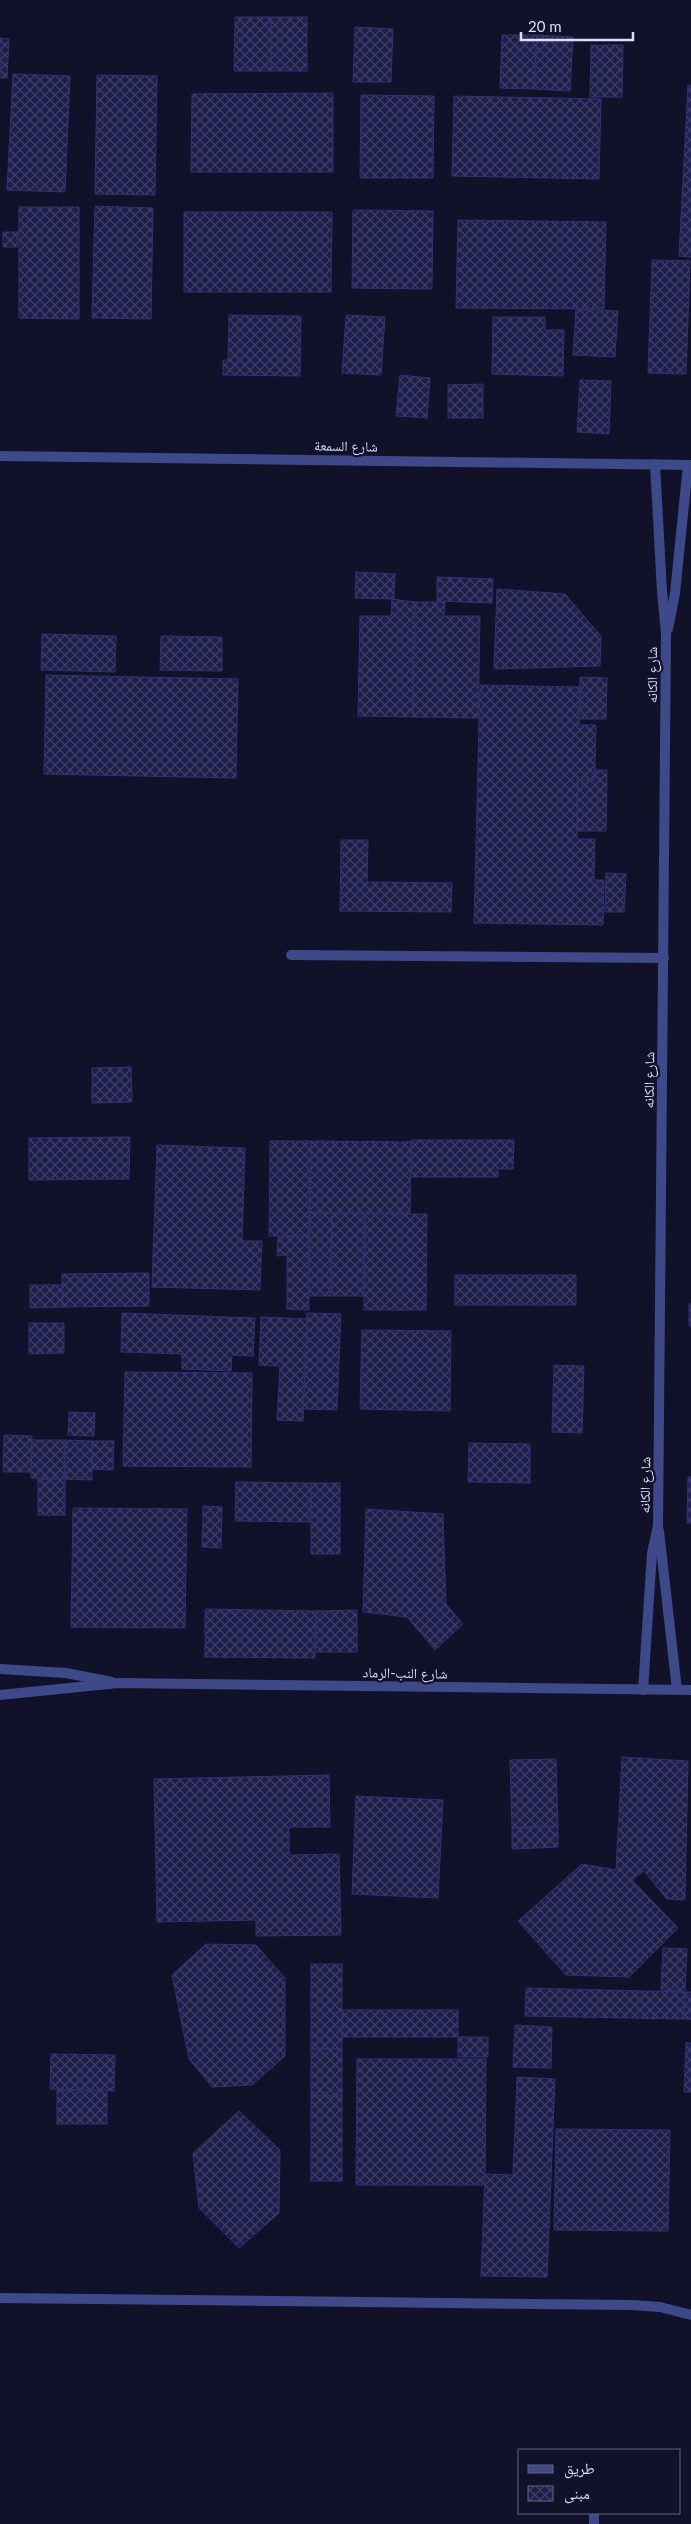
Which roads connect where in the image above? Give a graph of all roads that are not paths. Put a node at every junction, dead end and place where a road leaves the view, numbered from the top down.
1 (0, 456) edge
2 (655, 464) junction
3 (689, 465) edge
4 (666, 634) junction
5 (291, 954) dead end
6 (664, 958) junction
7 (658, 1526) junction
8 (0, 1669) edge
9 (118, 1683) junction
10 (643, 1690) junction
11 (677, 1690) junction
12 (691, 1690) edge
13 (0, 1694) edge
14 (0, 2298) edge
15 (691, 2315) edge

1 - 2 street, شارع السمعة
2 - 3 street, شارع السمعة
2 - 4 street, شارع الكانه
3 - 4 street, شارع الكانه
4 - 6 street, شارع الكانه
5 - 6 street
6 - 7 street, شارع الكانه
7 - 10 street, شارع الكانه
7 - 11 street, شارع الكانه
8 - 9 street, شارع النب-الرماد
9 - 10 street, شارع النب-الرماد
9 - 13 street, شارع النب-الرماد
10 - 11 street, شارع النب-الرماد
11 - 12 street, شارع النب-الرماد
14 - 15 street

